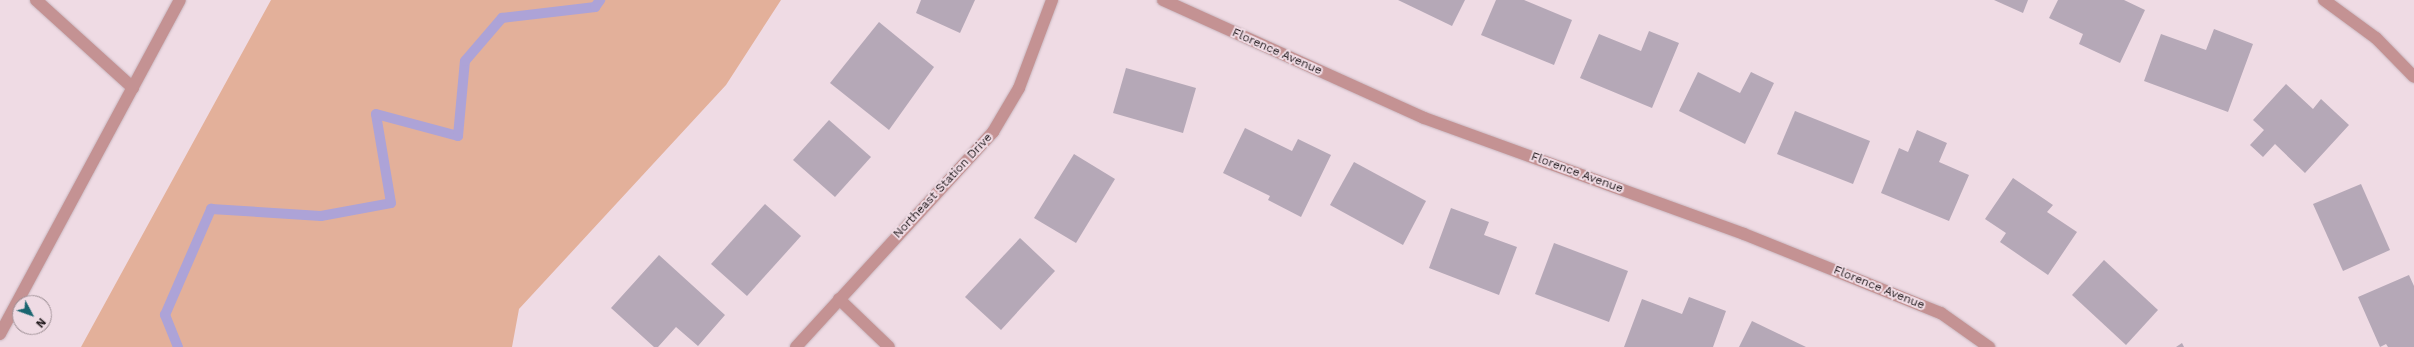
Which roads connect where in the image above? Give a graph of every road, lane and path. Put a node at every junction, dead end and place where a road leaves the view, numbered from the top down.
1 (36, 0) edge
2 (180, 0) edge
3 (1052, 0) edge
4 (1163, 0) edge
5 (2324, 0) edge
6 (2414, 77) edge
7 (133, 88) junction
8 (839, 299) junction
9 (0, 334) edge
10 (796, 347) edge
11 (889, 347) edge
12 (1989, 347) edge

1 - 7 street
2 - 7 street
3 - 8 street, Northeast Station Drive
4 - 12 street, Florence Avenue
5 - 6 street
7 - 9 street
8 - 10 street, Northeast Station Drive
8 - 11 street

